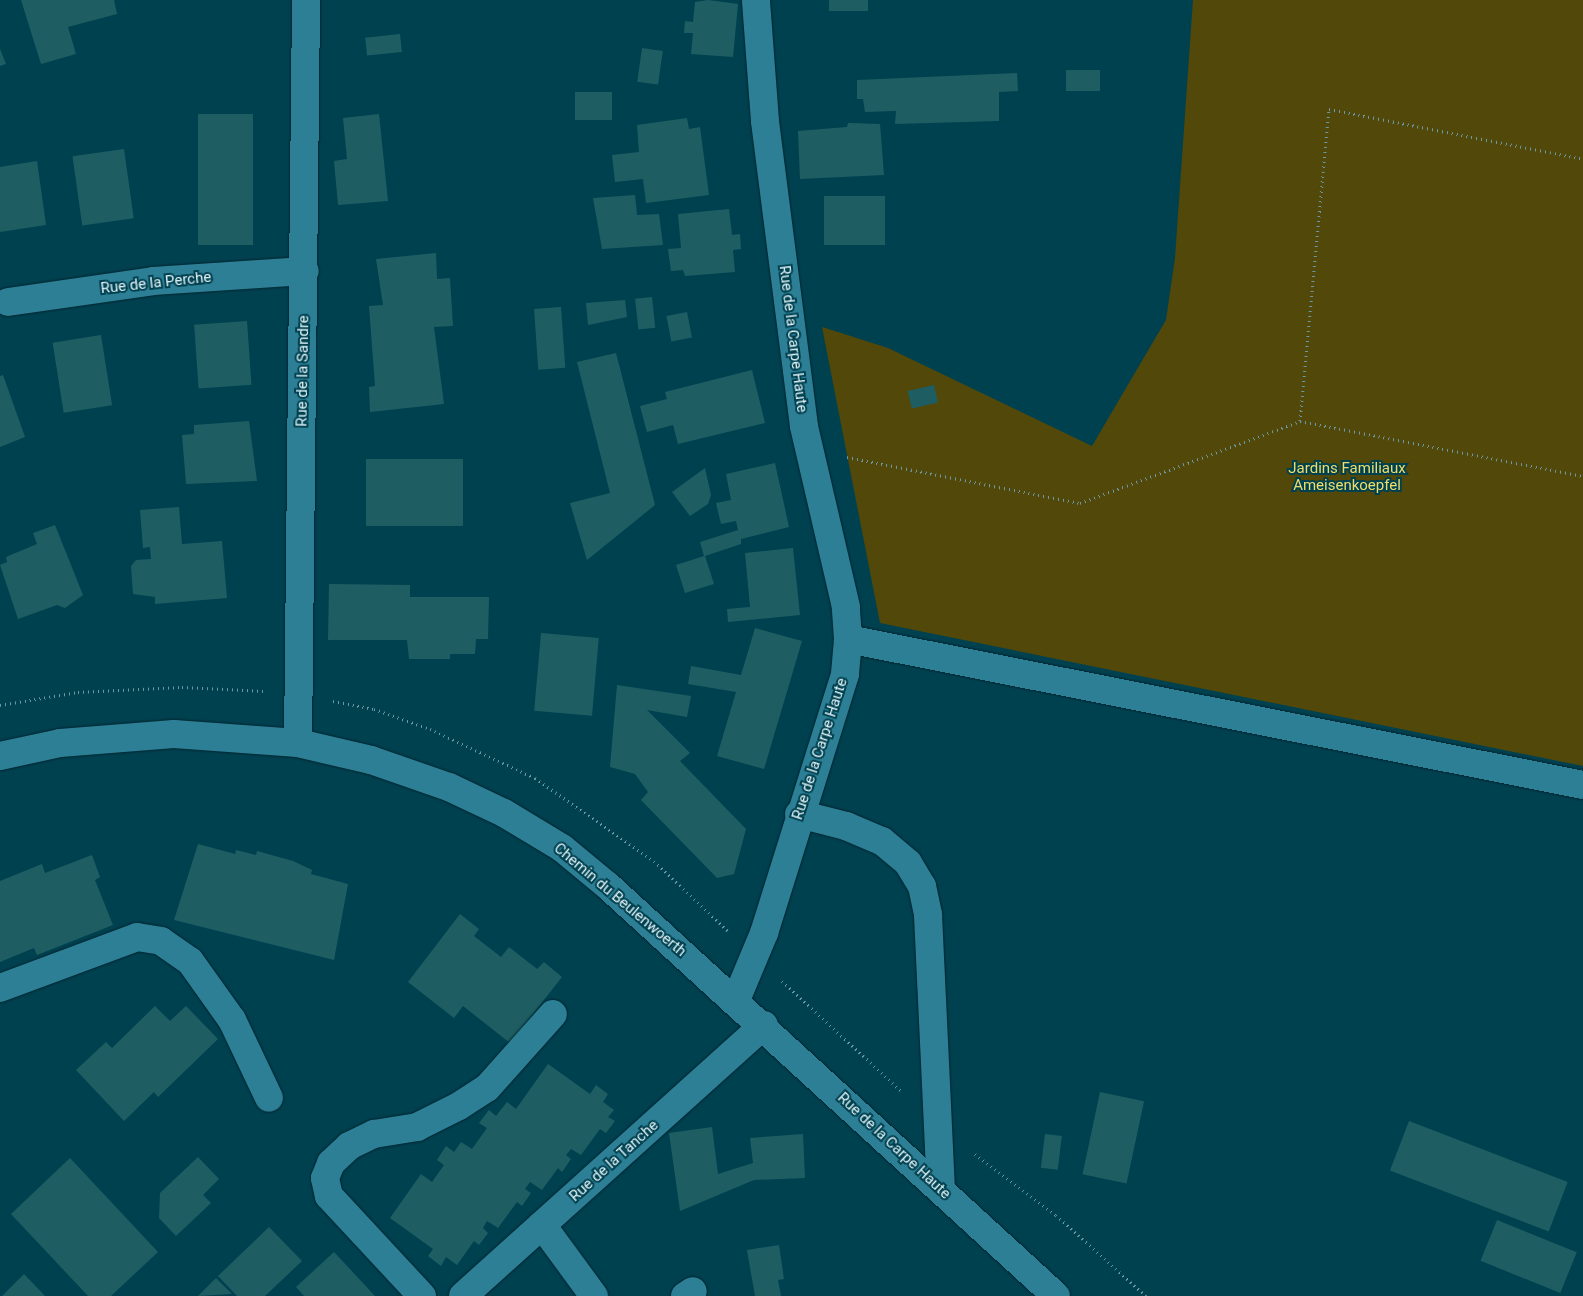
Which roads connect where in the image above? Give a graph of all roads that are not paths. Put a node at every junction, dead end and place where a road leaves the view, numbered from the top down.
1 (306, 0) edge
2 (756, 0) edge
3 (305, 271) junction
4 (8, 302) dead end
5 (848, 639) junction
6 (298, 743) junction
7 (0, 756) edge
8 (1583, 785) edge
9 (799, 814) junction
10 (0, 988) edge
11 (736, 1000) junction
12 (553, 1014) dead end
13 (764, 1025) junction
14 (269, 1098) dead end
15 (941, 1190) junction
16 (542, 1225) junction
17 (422, 1296) edge
18 (463, 1296) edge
19 (594, 1296) edge
20 (1056, 1296) edge

1 - 3 street, Rue de la Sandre
2 - 5 street, Rue de la Carpe Haute
3 - 4 street, Rue de la Perche
3 - 6 street, Rue de la Sandre
5 - 8 street
5 - 9 street, Rue de la Carpe Haute
6 - 7 street, Chemin du Beulenwoerth
6 - 11 street, Chemin du Beulenwoerth
9 - 11 street, Rue de la Carpe Haute
9 - 15 street
10 - 14 street
11 - 13 street, Rue de la Carpe Haute
12 - 17 street
13 - 15 street, Rue de la Carpe Haute
13 - 16 street, Rue de la Tanche
15 - 20 street, Rue de la Carpe Haute
16 - 18 street, Rue de la Tanche
16 - 19 street

